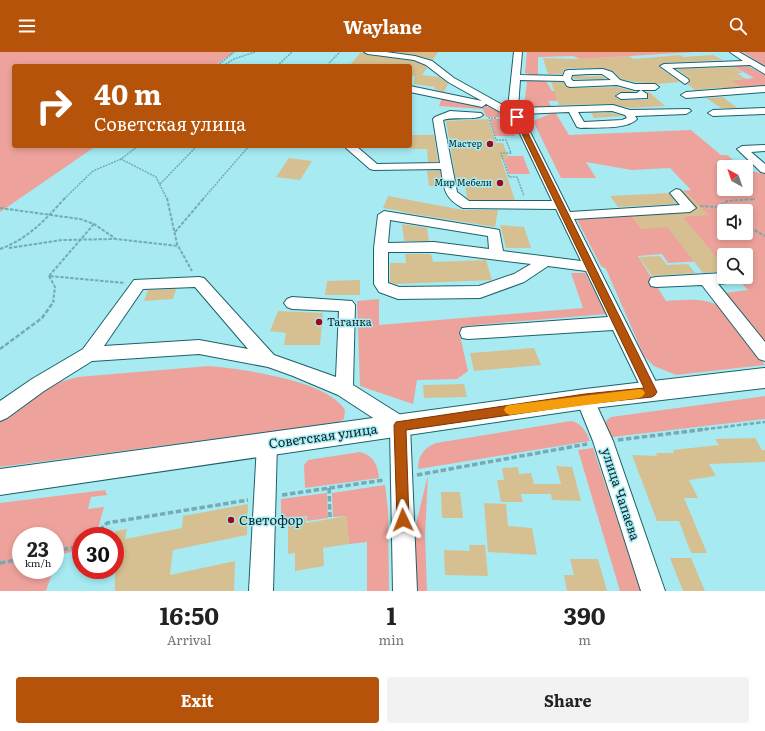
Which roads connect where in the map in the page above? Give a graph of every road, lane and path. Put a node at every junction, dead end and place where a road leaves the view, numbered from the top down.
1 (234, 52) edge
2 (255, 52) edge
3 (292, 52) edge
4 (340, 52) edge
5 (368, 52) edge
6 (518, 52) edge
7 (734, 52) edge
8 (329, 63) dead end
9 (752, 63) junction
10 (219, 64) edge
11 (225, 64) edge
12 (279, 64) edge
13 (765, 71) edge
14 (516, 77) junction
15 (567, 79) junction
16 (685, 81) dead end
17 (617, 82) junction
18 (460, 85) junction
19 (635, 87) junction
20 (655, 87) dead end
21 (412, 89) edge
22 (765, 89) edge
23 (753, 90) junction
24 (686, 95) dead end
25 (451, 96) junction
26 (621, 96) dead end
27 (765, 98) edge
28 (572, 110) junction
29 (686, 111) dead end
30 (765, 111) edge
31 (630, 113) junction
32 (513, 114) junction
33 (713, 114) dead end
34 (478, 115) dead end
35 (136, 148) edge
36 (195, 148) edge
37 (247, 148) edge
38 (352, 148) edge
39 (765, 148) edge
40 (122, 159) junction
41 (447, 166) junction
42 (765, 170) edge
43 (160, 184) junction
44 (676, 194) dead end
45 (754, 199) dead end
46 (528, 205) junction
47 (688, 206) junction
48 (716, 207) joint
49 (0, 208) edge
50 (563, 210) junction
51 (50, 215) junction
52 (94, 224) junction
53 (753, 229) edge
54 (174, 232) junction
55 (765, 236) edge
56 (82, 238) junction
57 (116, 239) junction
58 (178, 246) junction
59 (4, 248) junction
60 (381, 248) junction
61 (0, 249) edge
62 (498, 255) junction
63 (546, 262) junction
64 (590, 267) junction
65 (49, 276) junction
66 (717, 279) edge
67 (706, 280) junction
68 (198, 282) junction
69 (656, 282) dead end
70 (139, 284) junction
71 (292, 303) dead end
72 (618, 323) junction
73 (468, 333) dead end
74 (0, 349) edge
75 (89, 354) junction
76 (765, 354) edge
77 (268, 360) junction
78 (765, 378) edge
79 (344, 389) junction
80 (652, 392) junction
81 (585, 399) junction
82 (0, 412) edge
83 (765, 422) edge
84 (400, 425) junction
85 (603, 441) junction
86 (267, 444) junction
87 (402, 478) junction
88 (0, 482) edge
89 (329, 488) junction
90 (284, 494) dead end
91 (238, 502) dead end
92 (330, 516) dead end
93 (103, 527) edge
94 (12, 561) edge
95 (0, 563) edge
96 (261, 591) edge
97 (405, 591) edge
98 (653, 591) edge

1 - 10 path
2 - 11 path
3 - 12 path
4 - 8 path
5 - 18 street
6 - 14 street
7 - 9 street
9 - 13 street
9 - 16 street
14 - 15 street
14 - 32 street
15 - 17 street
15 - 17 street
17 - 19 street
18 - 25 street
18 - 32 street
19 - 20 street
19 - 26 street
21 - 25 street
22 - 23 street
23 - 24 street
23 - 27 street
25 - 32 street
28 - 31 street
28 - 31 street
28 - 32 street
29 - 31 street
30 - 33 street
32 - 46 path
32 - 50 street
34 - 41 street
35 - 40 path
36 - 43 path
37 - 54 path
38 - 41 street
39 - 42 street
40 - 43 path
40 - 51 path
41 - 46 street
43 - 54 path
44 - 47 street
45 - 48 path
46 - 50 street
47 - 48 path
47 - 50 street
49 - 51 path
50 - 64 street
51 - 52 path
51 - 59 path
52 - 56 path
52 - 57 path
53 - 55 path
54 - 58 path
56 - 57 path
56 - 59 path
56 - 65 path
57 - 58 path
58 - 68 path
59 - 61 path
60 - 62 street
60 - 62 street
60 - 63 street
62 - 63 street
63 - 64 street
64 - 72 street
65 - 70 path
65 - 74 path
66 - 67 street
67 - 69 street
67 - 76 street
68 - 70 street
68 - 77 street
70 - 75 street
71 - 79 street
72 - 73 street
72 - 80 street
75 - 77 street
75 - 82 street
77 - 79 street
78 - 80 main road, Советская улица
79 - 84 street
80 - 81 main road, Советская улица
81 - 84 main road, Советская улица
81 - 85 street, улица Чапаева
83 - 85 path
84 - 86 main road, Советская улица
84 - 87 street
85 - 87 path
85 - 98 street, улица Чапаева
86 - 88 main road, Советская улица
86 - 96 street
87 - 89 path
87 - 97 street
89 - 90 path
89 - 92 path
91 - 93 path
94 - 95 path

